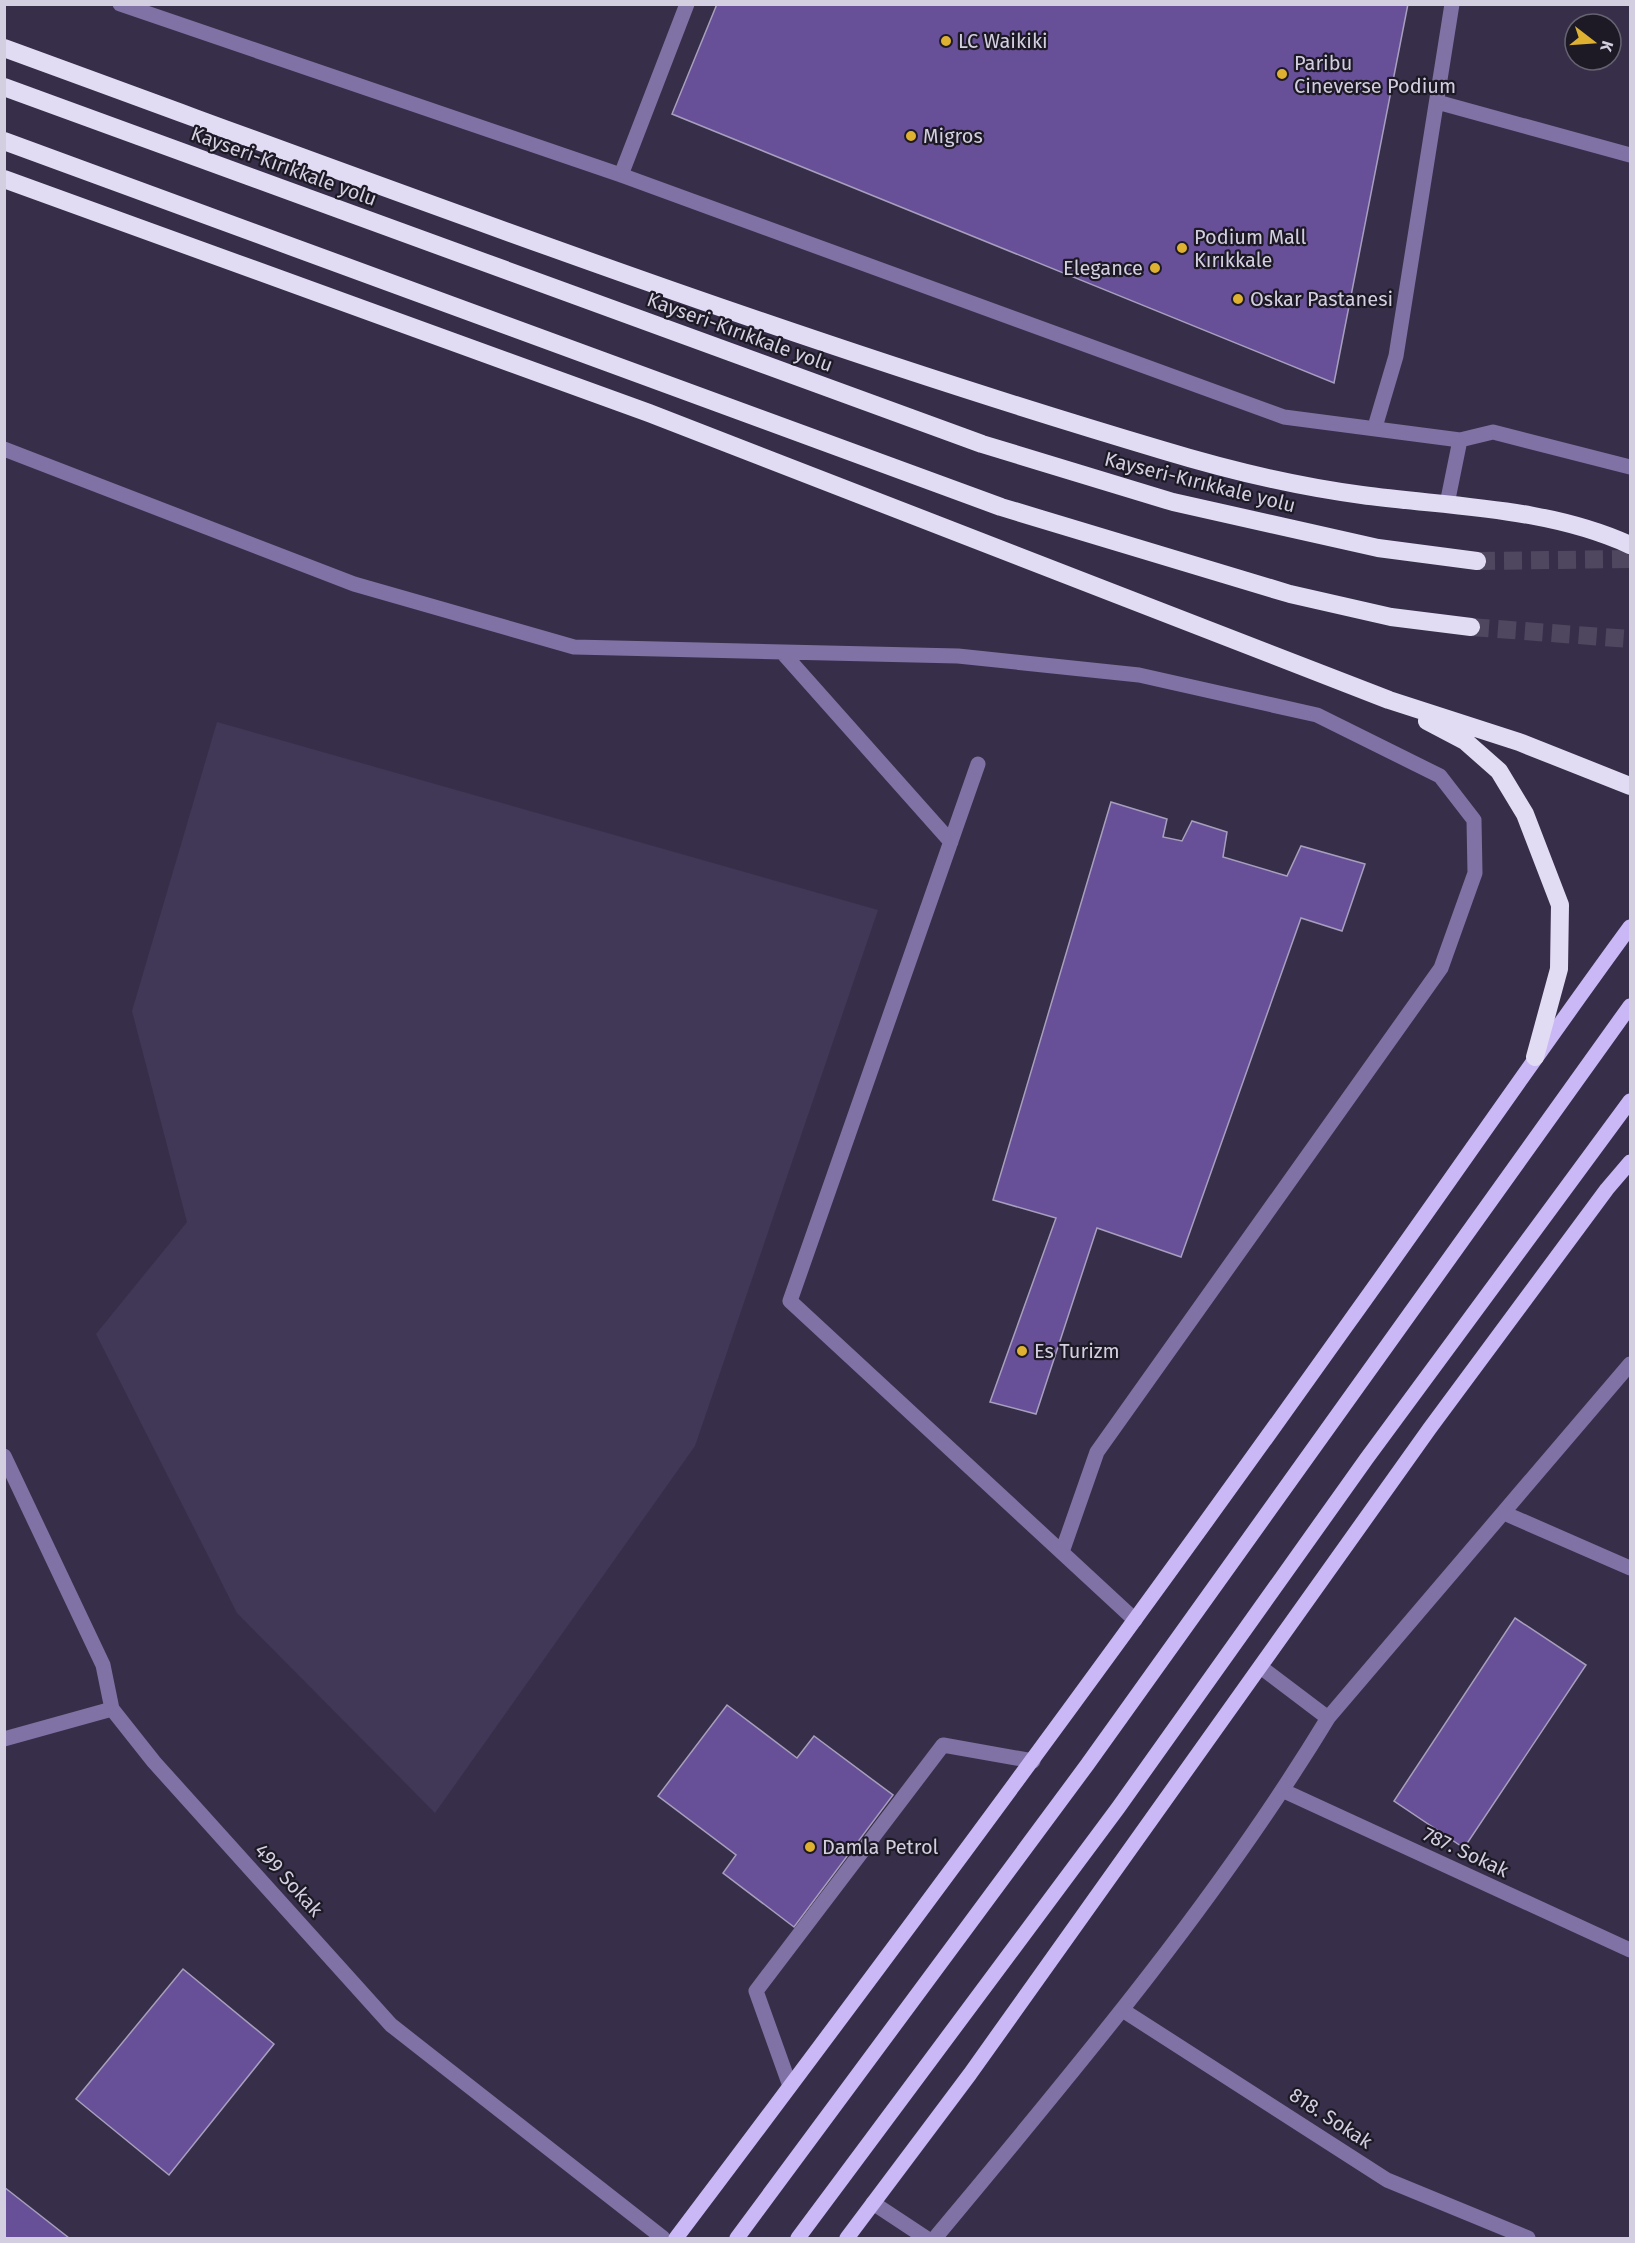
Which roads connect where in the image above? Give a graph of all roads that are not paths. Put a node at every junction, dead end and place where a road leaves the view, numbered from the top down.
1 (120, 4) edge
2 (687, 4) edge
3 (1452, 4) edge
4 (4, 48) edge
5 (4, 87) edge
6 (1437, 102) junction
7 (4, 141) edge
8 (1630, 155) edge
9 (621, 175) junction
10 (4, 179) edge
11 (1375, 427) junction
12 (1460, 440) junction
13 (4, 449) edge
14 (1630, 467) edge
15 (1447, 504) junction
16 (1630, 544) edge
17 (1477, 561) tunnel mouth
18 (1471, 627) tunnel mouth
19 (782, 652) junction
20 (1389, 700) junction
21 (978, 764) dead end
22 (1630, 786) edge
23 (951, 842) junction
24 (1630, 927) edge
25 (1630, 1006) edge
26 (1535, 1057) junction
27 (1630, 1101) edge
28 (1630, 1162) edge
29 (1630, 1364) edge
30 (4, 1455) edge
31 (1504, 1512) junction
32 (1062, 1552) junction
33 (1630, 1569) edge
34 (1135, 1620) junction
35 (1262, 1668) junction
36 (112, 1708) junction
37 (1328, 1718) junction
38 (4, 1739) edge
39 (1033, 1761) junction
40 (1284, 1791) junction
41 (1630, 1950) edge
42 (1124, 2010) junction
43 (790, 2086) junction
44 (873, 2203) junction
45 (663, 2238) edge
46 (675, 2238) edge
47 (736, 2238) edge
48 (798, 2238) edge
49 (847, 2238) edge
50 (926, 2238) edge
51 (935, 2238) edge
52 (1528, 2238) edge

1 - 9 street
2 - 9 street
3 - 6 street
4 - 15 highway
5 - 17 highway, Kayseri-Kırıkkale yolu
6 - 8 street
6 - 11 street
7 - 18 highway
9 - 11 street
10 - 20 highway
11 - 12 street
12 - 14 street
12 - 15 street
13 - 19 street
15 - 16 highway
19 - 23 street
19 - 32 street
20 - 22 highway
20 - 26 highway
21 - 23 street
23 - 32 street
24 - 26 main road
25 - 47 main road
26 - 34 main road
27 - 48 main road
28 - 35 main road
29 - 31 street
30 - 36 street, 499 Sokak
31 - 33 street
31 - 37 street
32 - 34 street
34 - 39 main road
35 - 37 street
35 - 44 main road
36 - 38 street
36 - 45 street, 499 Sokak
37 - 40 street
39 - 43 main road
39 - 43 street
40 - 41 street, 787. Sokak
40 - 42 street
42 - 51 street
42 - 52 street, 818. Sokak
43 - 46 main road
44 - 49 main road
44 - 50 street

